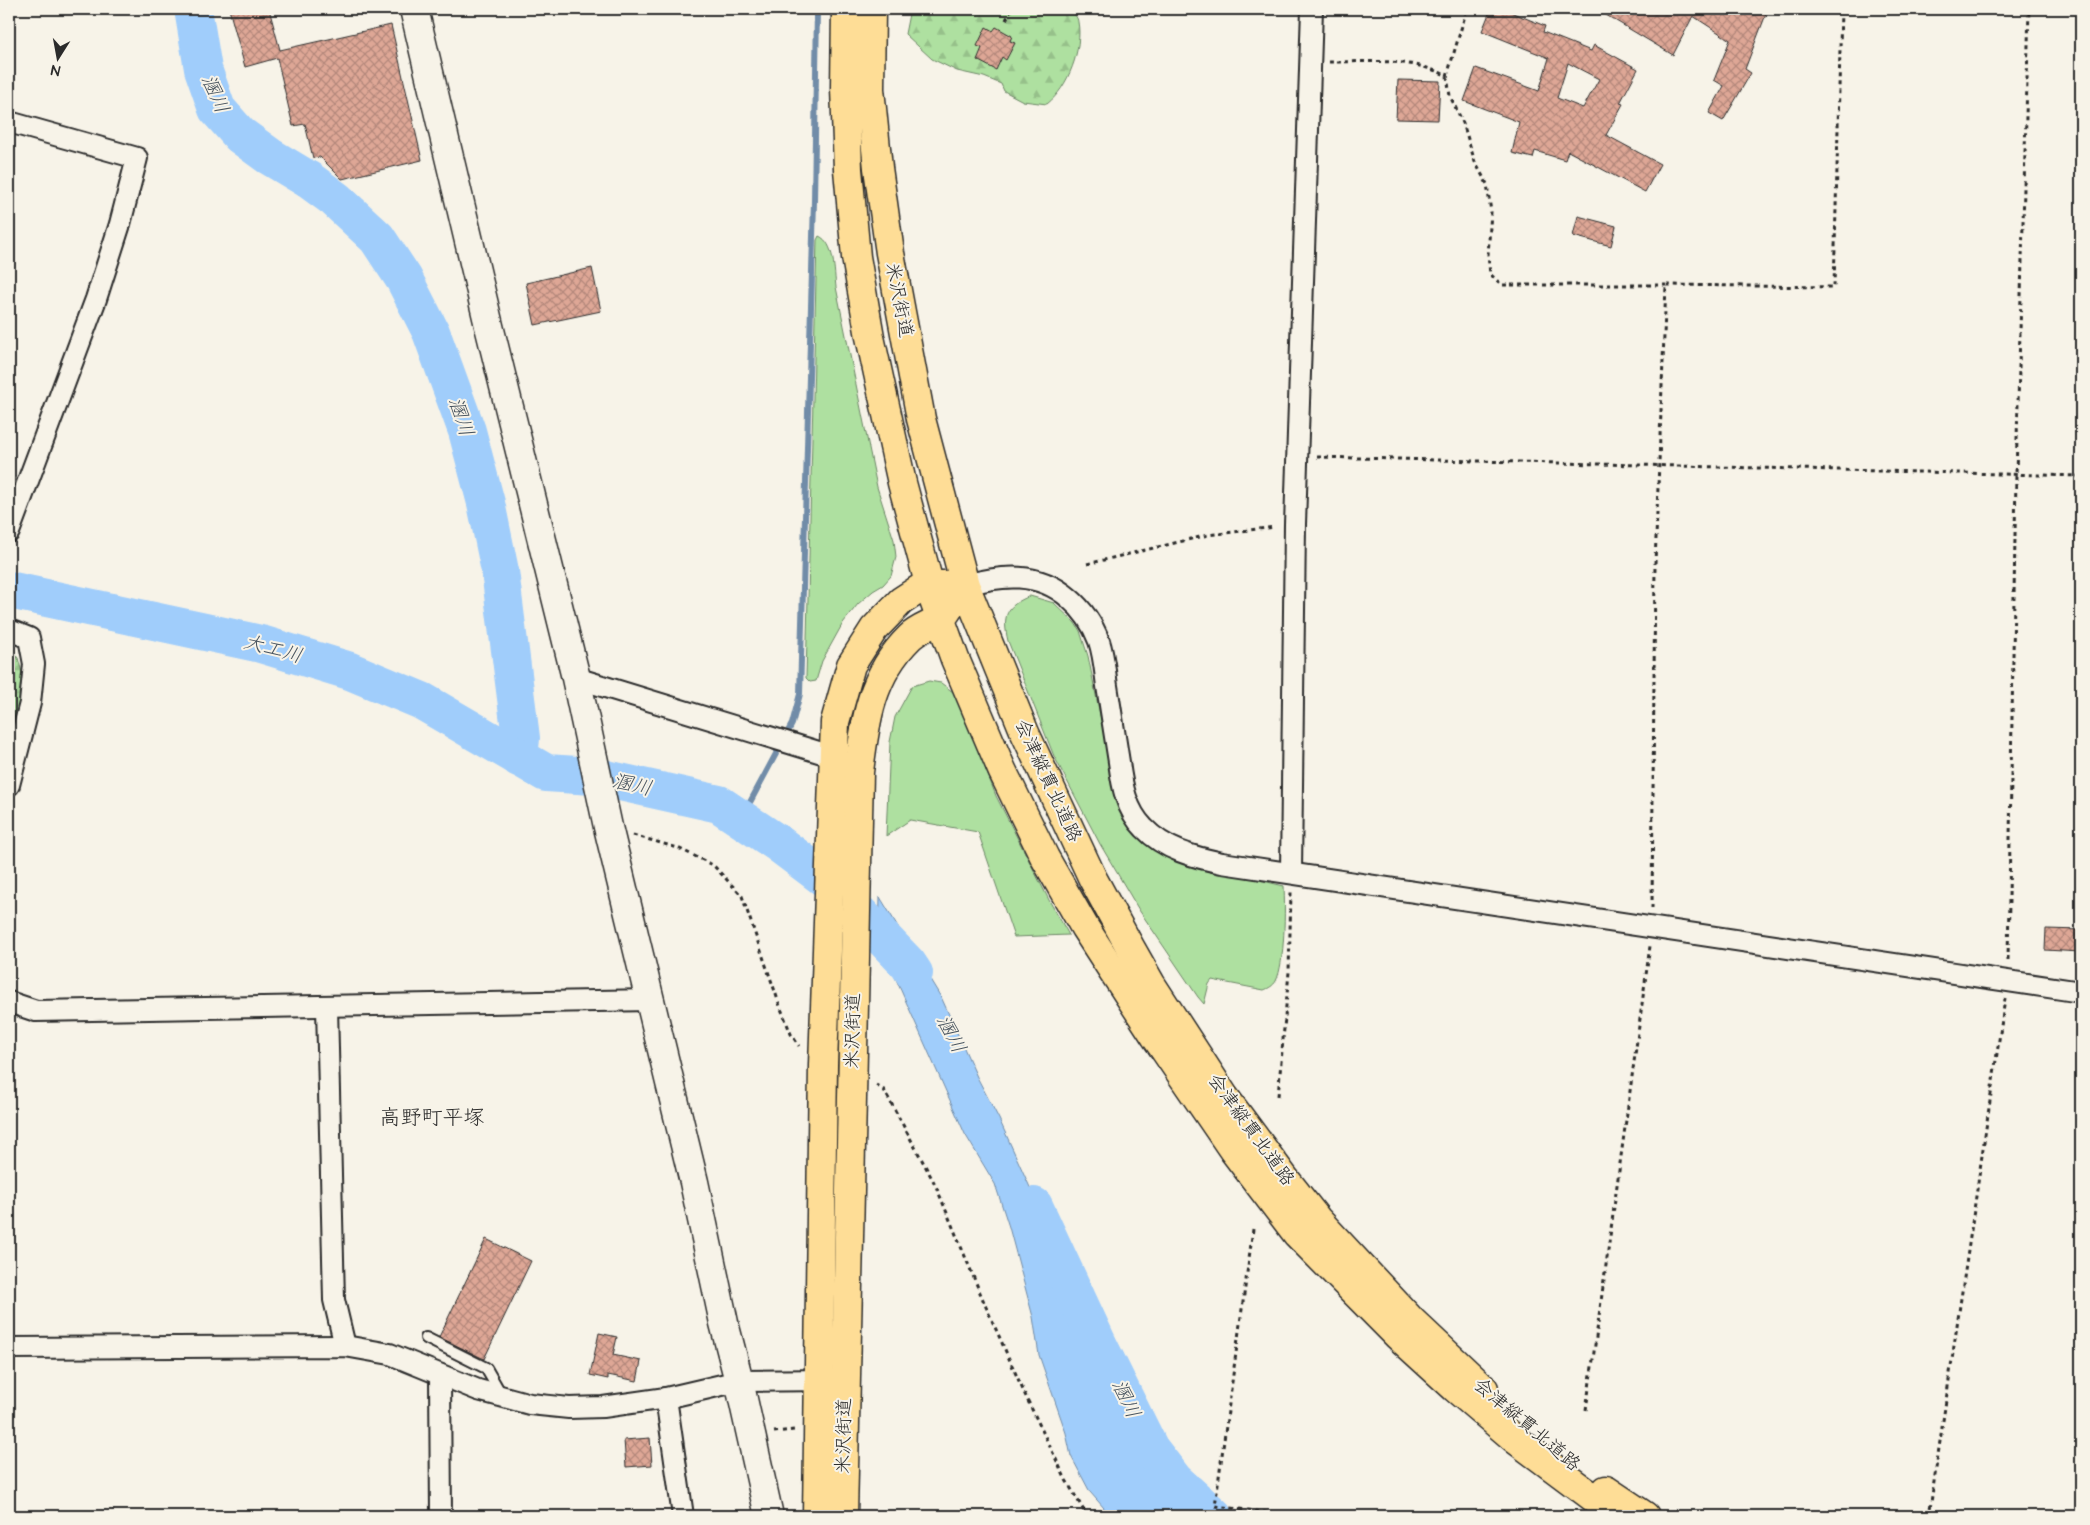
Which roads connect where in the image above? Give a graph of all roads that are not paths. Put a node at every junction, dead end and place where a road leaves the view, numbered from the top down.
1 (414, 9) edge
2 (846, 9) edge
3 (871, 9) edge
4 (1312, 9) edge
5 (9, 122) edge
6 (9, 532) edge
7 (930, 585) junction
8 (965, 585) junction
9 (941, 619) junction
10 (9, 630) edge
11 (576, 678) junction
12 (843, 765) junction
13 (9, 785) edge
14 (1291, 872) junction
15 (2081, 992) edge
16 (651, 1000) junction
17 (9, 1002) edge
18 (327, 1007) junction
19 (426, 1338) dead end
20 (345, 1346) junction
21 (9, 1348) edge
22 (440, 1374) junction
23 (845, 1380) junction
24 (739, 1381) junction
25 (818, 1381) junction
26 (502, 1396) junction
27 (666, 1398) junction
28 (441, 1516) edge
29 (684, 1516) edge
30 (769, 1516) edge
31 (817, 1516) edge
32 (843, 1516) edge
33 (1618, 1516) edge
34 (1645, 1516) edge

1 - 11 street
2 - 7 highway, 米沢街道
3 - 8 highway, 米沢街道
4 - 14 street
5 - 6 street
7 - 8 highway, 米沢街道
7 - 9 highway, 会津縦貫北道路
7 - 12 highway, 米沢街道
8 - 9 highway, 米沢街道
8 - 14 street
8 - 34 highway, 会津縦貫北道路
9 - 12 highway, 米沢街道
9 - 33 highway, 会津縦貫北道路
10 - 13 street
11 - 12 street
11 - 16 street
12 - 23 highway, 米沢街道
12 - 25 highway, 米沢街道
14 - 15 street
16 - 18 street
16 - 24 street
17 - 18 street
18 - 20 street
19 - 26 lane
20 - 21 street
20 - 22 street
22 - 26 street
22 - 28 street
23 - 25 street
23 - 32 highway, 米沢街道
24 - 25 street
24 - 27 street
24 - 30 street
25 - 31 highway, 米沢街道
26 - 27 street
27 - 29 street

